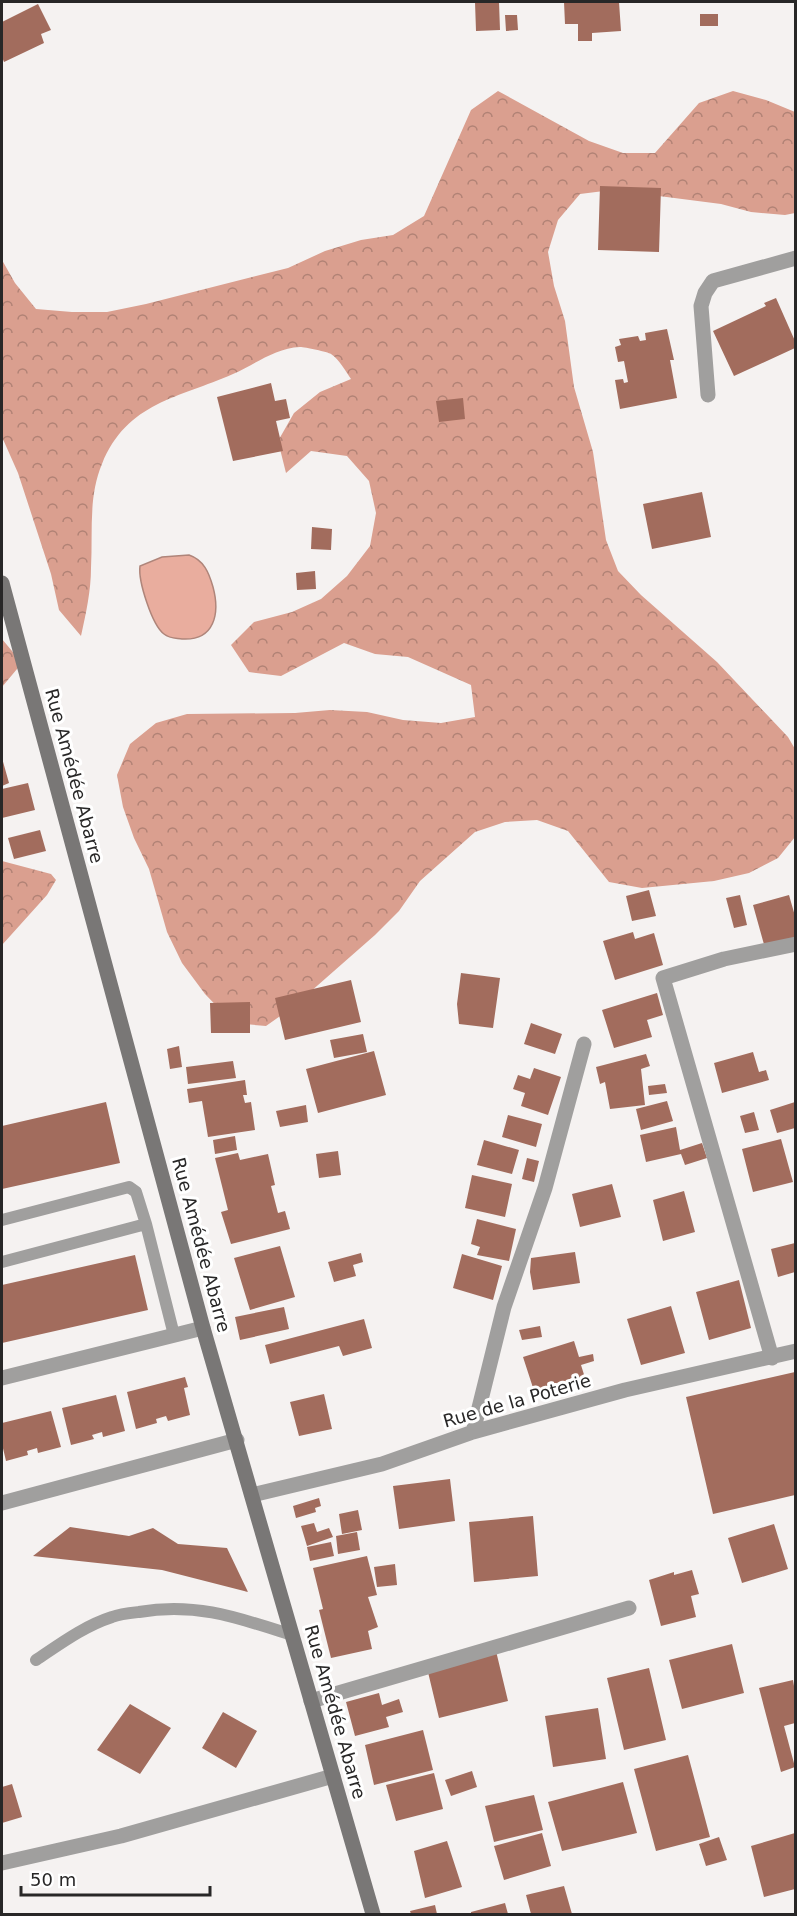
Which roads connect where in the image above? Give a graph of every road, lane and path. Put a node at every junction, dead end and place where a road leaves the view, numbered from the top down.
1 (795, 258) edge
2 (708, 395) dead end
3 (2, 583) edge
4 (795, 944) edge
5 (584, 1044) dead end
6 (2, 1221) edge
7 (146, 1224) junction
8 (2, 1262) edge
9 (203, 1328) junction
10 (174, 1335) junction
11 (795, 1351) edge
12 (772, 1358) junction
13 (2, 1378) edge
14 (473, 1432) junction
15 (237, 1440) junction
16 (252, 1495) junction
17 (2, 1503) edge
18 (629, 1608) dead end
19 (292, 1635) junction
20 (36, 1660) dead end
21 (311, 1701) junction
22 (333, 1776) junction
23 (2, 1863) edge
24 (373, 1914) edge

1 - 2 street
3 - 9 street, Rue Amédée Abarre
4 - 12 street
5 - 14 street
6 - 7 lane
7 - 8 lane
7 - 10 lane
9 - 10 street
9 - 15 street, Rue Amédée Abarre
10 - 13 street
11 - 12 street, Rue de la Poterie
12 - 14 street, Rue de la Poterie
14 - 16 street, Rue de la Poterie
15 - 16 street, Rue Amédée Abarre
15 - 17 street
16 - 19 street, Rue Amédée Abarre
18 - 21 street
19 - 20 lane
19 - 21 street, Rue Amédée Abarre
21 - 22 street, Rue Amédée Abarre
22 - 23 street
22 - 24 street, Rue Amédée Abarre

